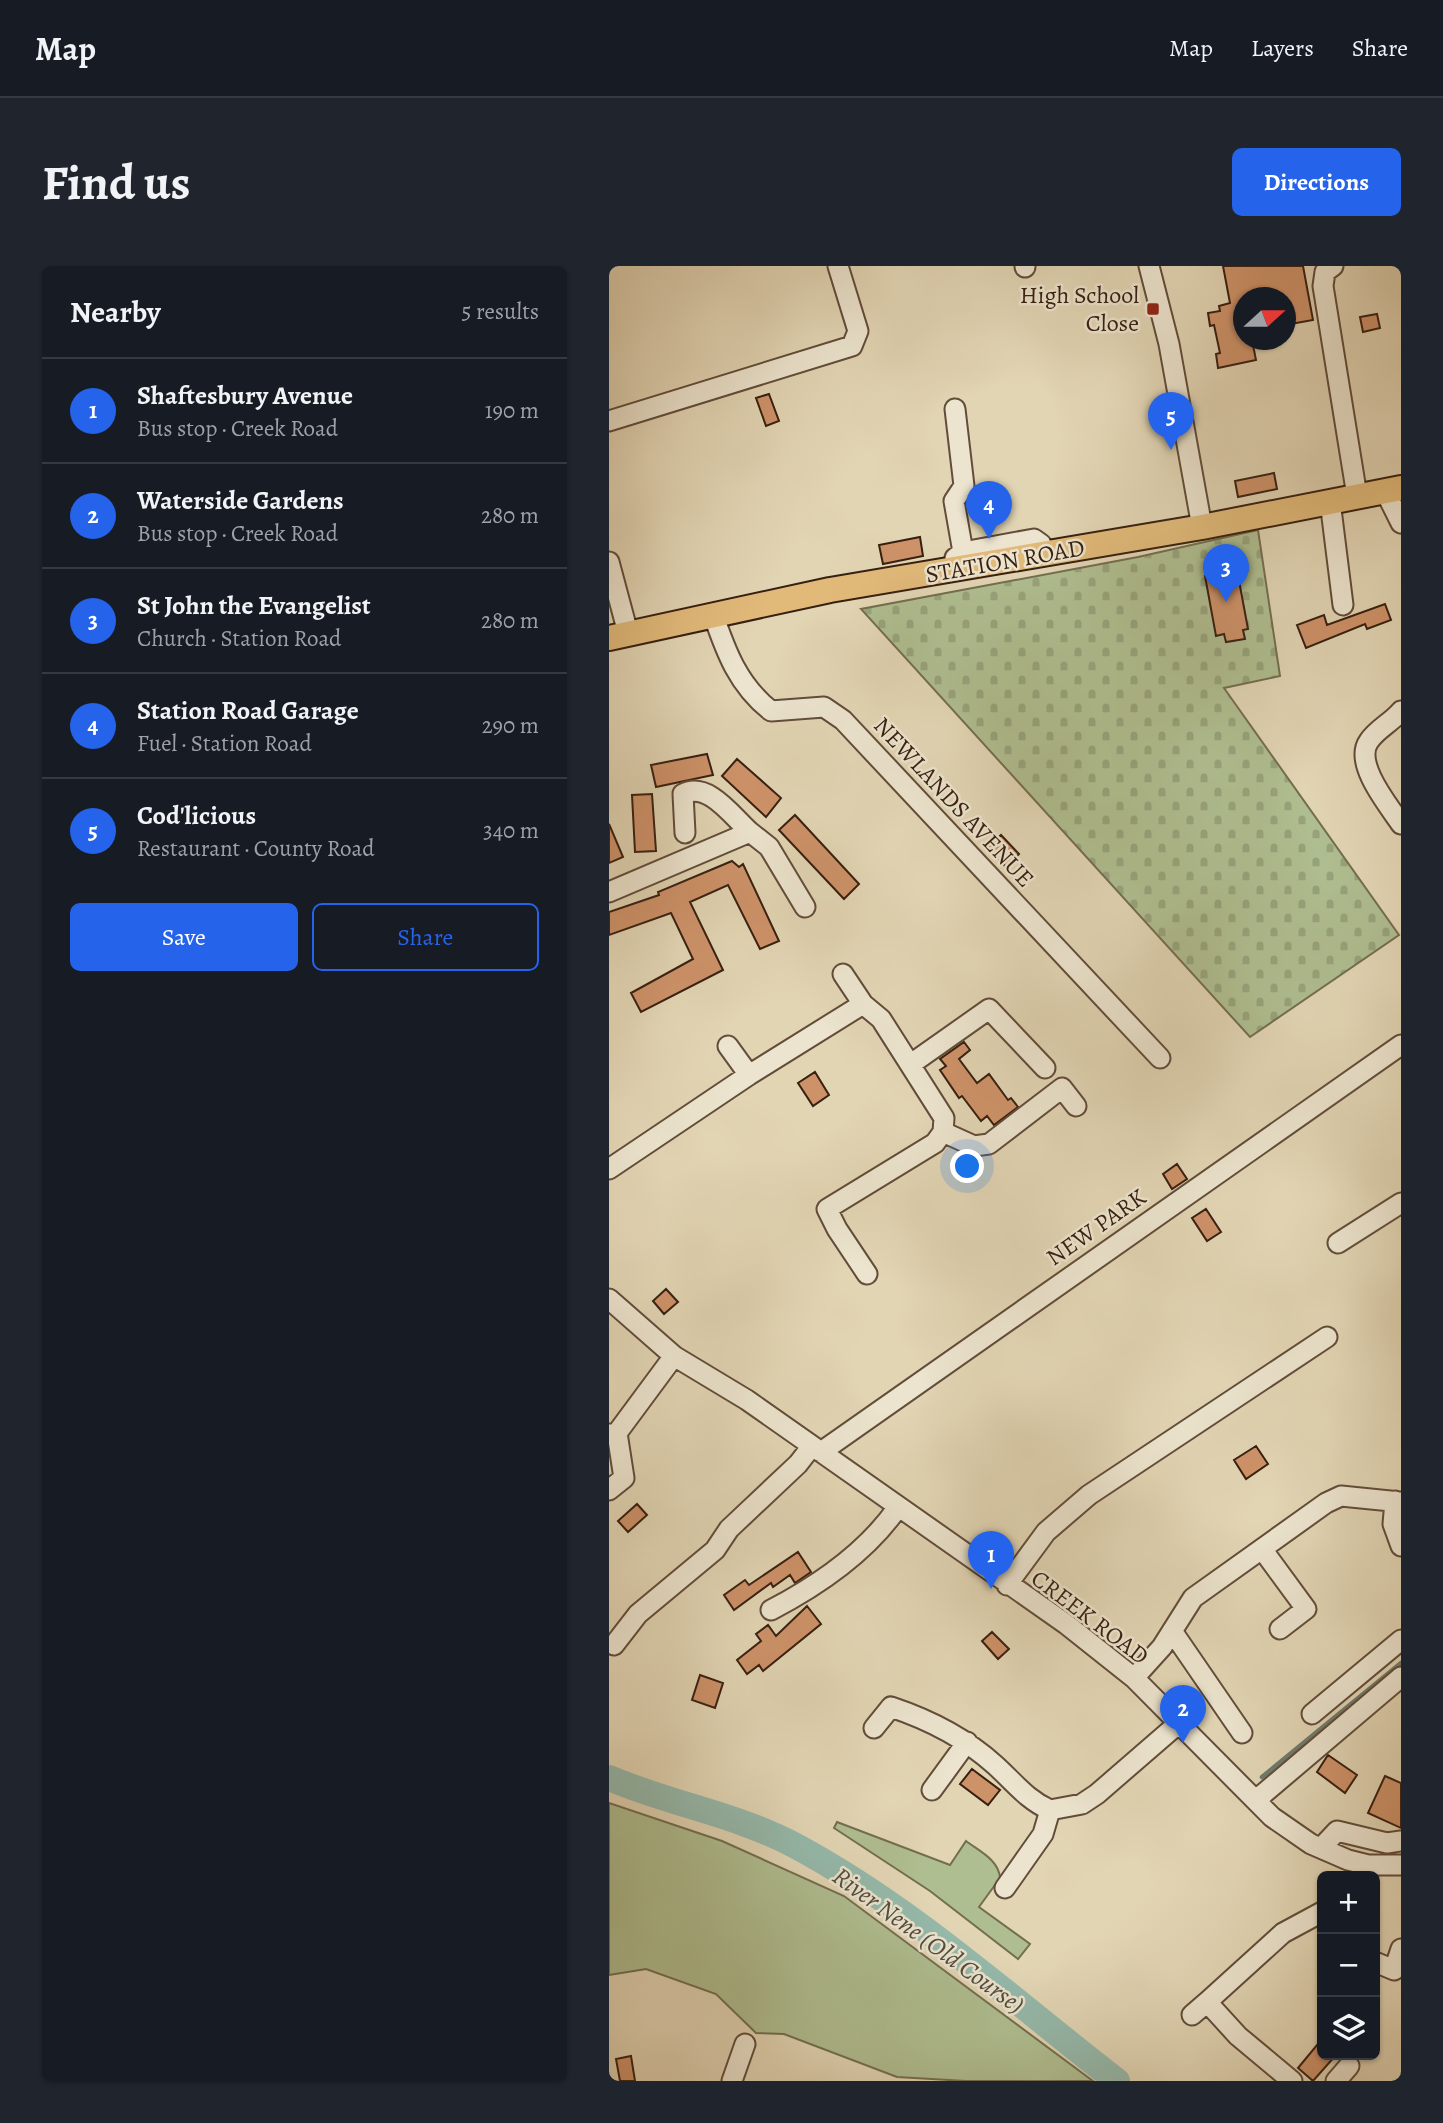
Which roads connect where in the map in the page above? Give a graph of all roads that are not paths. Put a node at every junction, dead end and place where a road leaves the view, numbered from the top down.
1 (838, 266) edge
2 (1149, 266) edge
3 (1333, 266) edge
4 (955, 409) dead end
5 (609, 421) edge
6 (1393, 489) edge
7 (1357, 496) junction
8 (1331, 501) junction
9 (1401, 523) edge
10 (1202, 527) junction
11 (958, 561) junction
12 (609, 562) edge
13 (1343, 604) dead end
14 (713, 614) junction
15 (618, 635) edge
16 (1401, 710) edge
17 (1401, 824) edge
18 (750, 832) junction
19 (685, 833) dead end
20 (609, 892) edge
21 (805, 906) dead end
22 (843, 974) dead end
23 (863, 1004) junction
24 (1401, 1045) edge
25 (728, 1046) dead end
26 (1160, 1058) dead end
27 (911, 1063) junction
28 (1045, 1068) dead end
29 (748, 1075) junction
30 (1076, 1106) dead end
31 (943, 1132) junction
32 (609, 1169) edge
33 (1401, 1203) edge
34 (1338, 1243) dead end
35 (867, 1274) dead end
36 (609, 1300) edge
37 (1327, 1337) dead end
38 (674, 1356) junction
39 (613, 1434) edge
40 (817, 1449) junction
41 (609, 1490) edge
42 (1398, 1501) edge
43 (898, 1507) junction
44 (1401, 1546) edge
45 (1262, 1549) junction
46 (1007, 1585) junction
47 (771, 1610) dead end
48 (1280, 1629) dead end
49 (1172, 1632) junction
50 (1401, 1640) edge
51 (614, 1645) dead end
52 (1401, 1677) edge
53 (1134, 1678) junction
54 (1313, 1714) dead end
55 (1179, 1723) junction
56 (874, 1728) dead end
57 (1242, 1733) dead end
58 (967, 1742) junction
59 (932, 1790) dead end
60 (1256, 1800) junction
61 (1051, 1810) junction
62 (1401, 1841) edge
63 (1321, 1848) junction
64 (1401, 1865) edge
65 (1345, 1868) edge
66 (1005, 1888) dead end
67 (1317, 1920) edge
68 (1401, 1949) edge
69 (1380, 1964) edge
70 (1398, 1971) edge
71 (1207, 2002) junction
72 (1192, 2015) dead end
73 (745, 2044) dead end
74 (1349, 2066) dead end
75 (732, 2081) edge
76 (1292, 2081) edge
77 (1336, 2081) edge

1 - 5 street
2 - 10 street
3 - 7 street
4 - 11 street
6 - 7 main road, STATION ROAD
6 - 9 street
7 - 8 main road, STATION ROAD
8 - 10 main road, STATION ROAD
8 - 13 street
10 - 11 main road, STATION ROAD
11 - 14 main road, STATION ROAD
12 - 15 street
14 - 15 main road, STATION ROAD
14 - 26 street, NEWLANDS AVENUE
16 - 17 street
18 - 19 street
18 - 20 street
18 - 21 street
22 - 23 street
23 - 27 street
23 - 29 street
24 - 40 street, NEW PARK
25 - 29 street
27 - 28 street
27 - 31 street
29 - 32 street
30 - 31 street
31 - 35 street
33 - 34 street
36 - 38 street, CREEK ROAD
37 - 46 street
38 - 39 street
38 - 40 street, CREEK ROAD
39 - 41 street
40 - 43 street, CREEK ROAD
40 - 51 street, NEW PARK
42 - 44 street
42 - 45 street
43 - 46 street, CREEK ROAD
43 - 47 street
45 - 48 street
45 - 49 street
46 - 53 street, CREEK ROAD
49 - 53 street
49 - 57 street
50 - 54 street
52 - 60 street
53 - 55 street, CREEK ROAD
55 - 60 street, CREEK ROAD
55 - 61 street
56 - 58 street
58 - 59 street
58 - 61 street
60 - 63 street, CREEK ROAD
61 - 66 street
62 - 63 street
63 - 65 street, CREEK ROAD
64 - 65 street, CREEK ROAD
67 - 71 street
68 - 70 street
69 - 70 street
71 - 72 street
71 - 76 street
73 - 75 street
74 - 77 street

